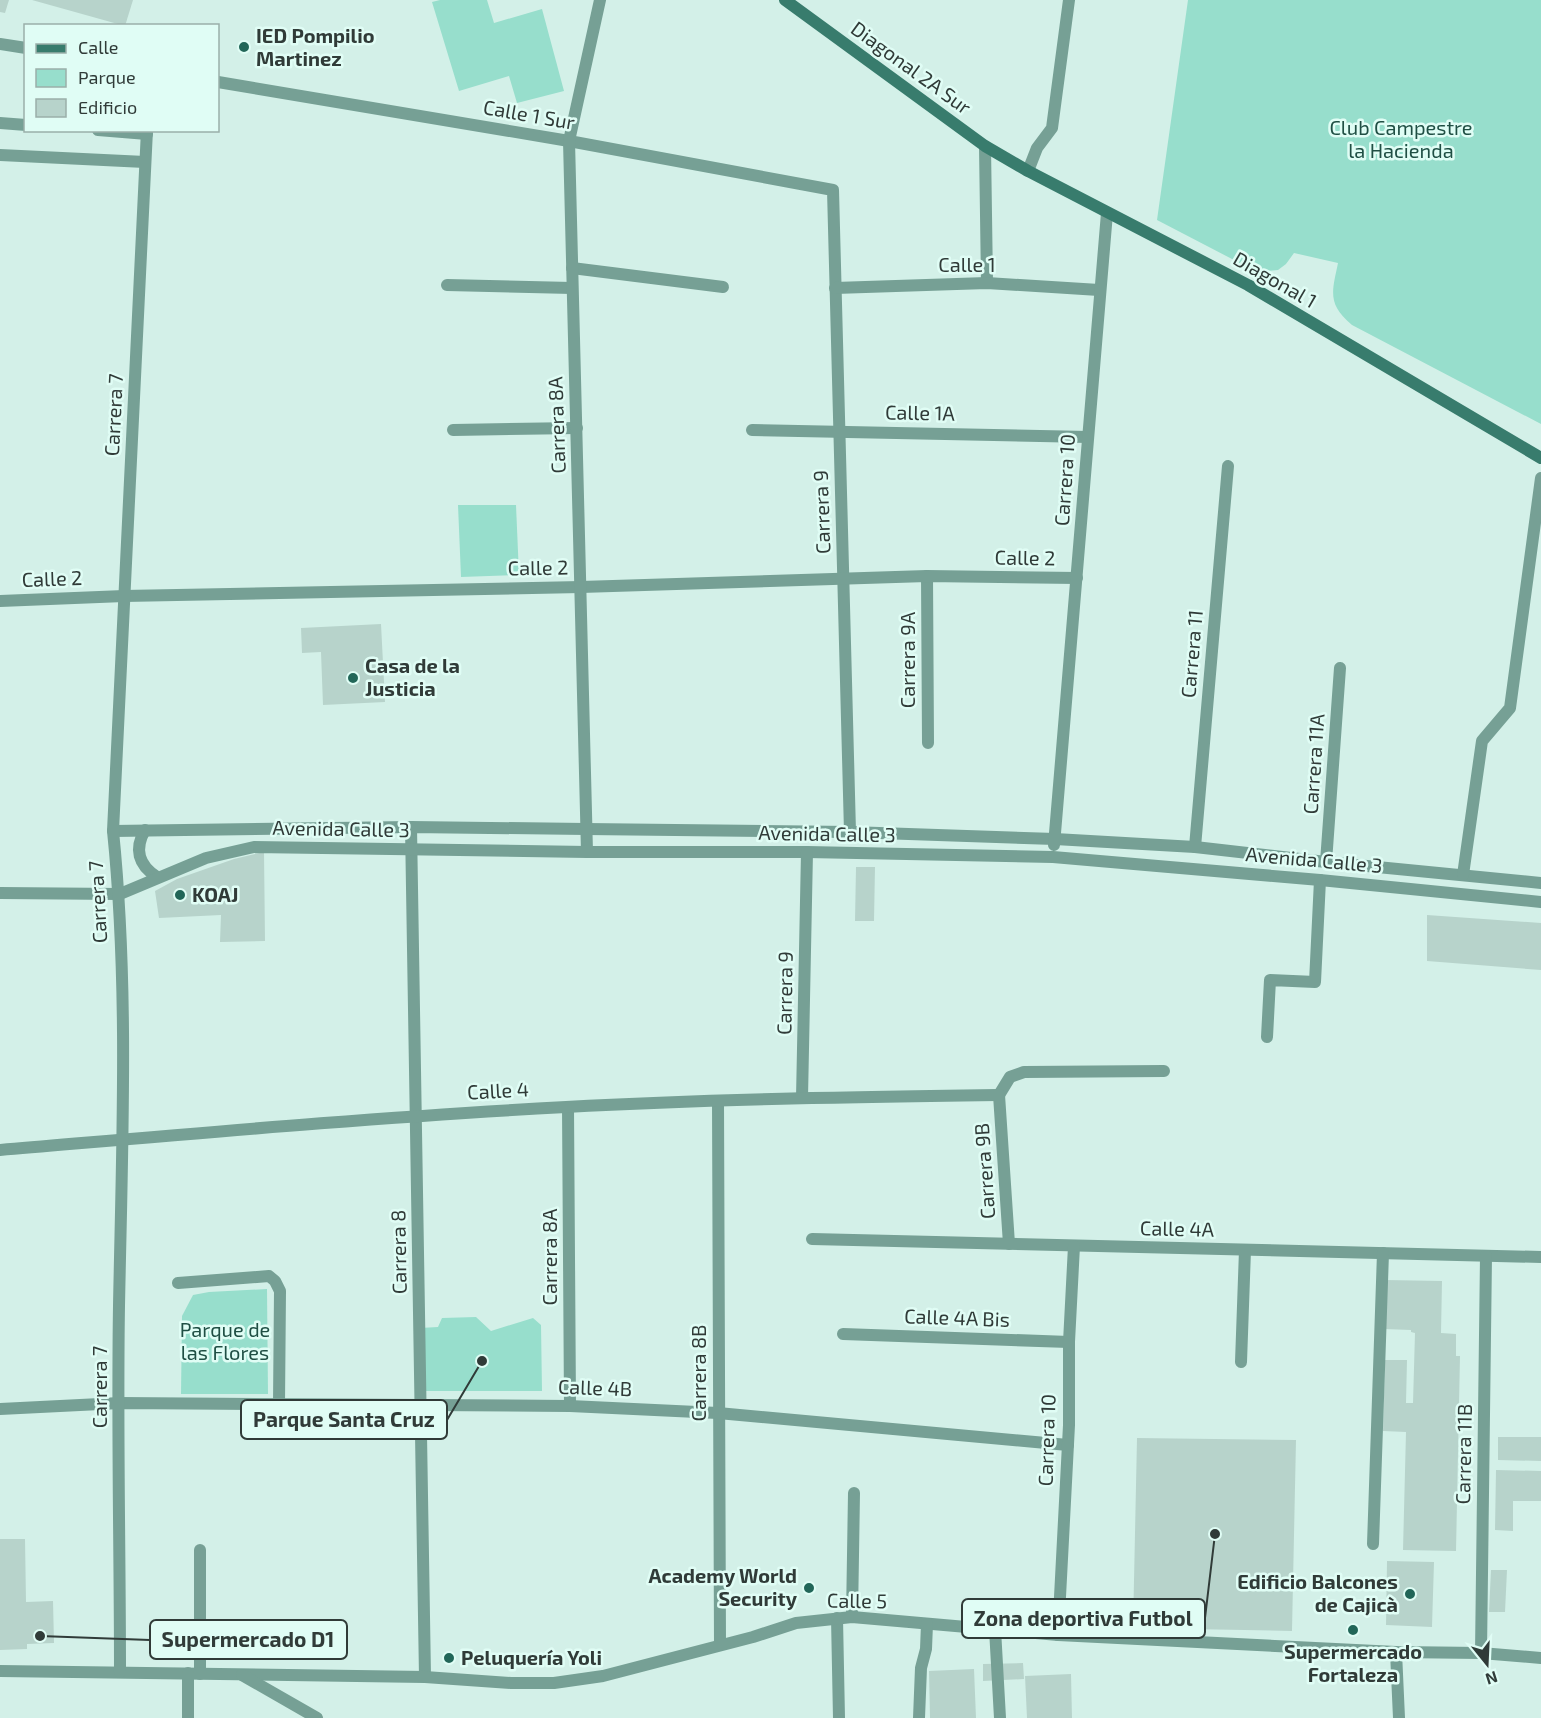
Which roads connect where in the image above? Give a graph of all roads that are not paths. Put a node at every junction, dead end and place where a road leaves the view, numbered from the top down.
1 (600, 0) edge
2 (785, 0) edge
3 (1069, 0) edge
4 (0, 44) edge
5 (24, 48) edge
6 (219, 82) edge
7 (0, 123) edge
8 (24, 125) edge
9 (147, 132) edge
10 (569, 141) junction
11 (985, 146) junction
12 (0, 155) edge
13 (145, 162) junction
14 (1028, 171) junction
15 (833, 190) joint
16 (1107, 213) junction
17 (572, 268) junction
18 (987, 283) junction
19 (447, 285) dead end
20 (723, 287) dead end
21 (572, 288) junction
22 (835, 288) junction
23 (1100, 290) junction
24 (577, 428) junction
25 (453, 430) dead end
26 (752, 430) dead end
27 (839, 431) junction
28 (1088, 437) junction
29 (1541, 458) edge
30 (1228, 466) dead end
31 (1541, 478) edge
32 (927, 576) junction
33 (843, 578) junction
34 (1077, 578) junction
35 (581, 587) junction
36 (124, 596) junction
37 (0, 601) edge
38 (1341, 668) dead end
39 (928, 743) dead end
40 (411, 828) junction
41 (586, 829) junction
42 (145, 830) junction
43 (113, 831) junction
44 (850, 832) junction
45 (1055, 839) junction
46 (1195, 846) junction
47 (411, 850) junction
48 (587, 852) junction
49 (807, 852) junction
50 (1053, 857) junction
51 (1326, 862) junction
52 (1463, 875) junction
53 (157, 878) junction
54 (1320, 880) junction
55 (1541, 883) edge
56 (0, 893) edge
57 (120, 894) junction
58 (1541, 902) edge
59 (1267, 1037) dead end
60 (1164, 1071) dead end
61 (999, 1095) junction
62 (802, 1098) junction
63 (718, 1101) junction
64 (568, 1107) junction
65 (416, 1116) junction
66 (124, 1139) junction
67 (0, 1150) edge
68 (812, 1239) dead end
69 (1009, 1244) junction
70 (1074, 1246) junction
71 (1245, 1250) junction
72 (1383, 1253) junction
73 (1486, 1256) junction
74 (1541, 1257) edge
75 (178, 1283) dead end
76 (843, 1334) dead end
77 (1069, 1342) junction
78 (1242, 1362) dead end
79 (120, 1403) junction
80 (279, 1403) junction
81 (421, 1405) junction
82 (570, 1406) junction
83 (0, 1409) edge
84 (718, 1413) junction
85 (1068, 1445) junction
86 (854, 1492) dead end
87 (1373, 1544) dead end
88 (200, 1550) dead end
89 (852, 1617) junction
90 (837, 1618) junction
91 (927, 1624) junction
92 (995, 1629) junction
93 (1058, 1635) junction
94 (720, 1644) junction
95 (1396, 1652) junction
96 (1481, 1653) junction
97 (1541, 1658) edge
98 (0, 1671) edge
99 (120, 1672) junction
100 (194, 1673) junction
101 (240, 1674) junction
102 (425, 1677) junction
103 (188, 1718) edge
104 (317, 1718) edge
105 (839, 1718) edge
106 (919, 1718) edge
107 (1000, 1718) edge
108 (1399, 1718) edge

1 - 10 street, Carrera 8A
2 - 11 main road, Diagonal 2A Sur
3 - 14 street
4 - 5 street
6 - 10 street, Calle 1 Sur
7 - 8 street
9 - 13 street, Carrera 7
10 - 15 street, Calle 1 Sur
10 - 17 street, Carrera 8A
11 - 14 main road, Diagonal 1
11 - 18 street
12 - 13 street
13 - 36 street, Carrera 7
14 - 16 main road, Diagonal 1
15 - 22 street, Carrera 9
16 - 23 street, Carrera 10
16 - 29 main road, Diagonal 1
17 - 20 street
17 - 21 street, Carrera 8A
18 - 22 street, Calle 1
18 - 23 street, Calle 1
19 - 21 street
21 - 24 street, Carrera 8A
22 - 27 street, Carrera 9
23 - 28 street, Carrera 10
24 - 25 street
24 - 35 street, Carrera 8A
26 - 27 street, Calle 1A
27 - 28 street, Calle 1A
27 - 33 street, Carrera 9
28 - 34 street, Carrera 10
30 - 46 street, Carrera 11
31 - 52 street
32 - 33 street, Calle 2
32 - 34 street, Calle 2
32 - 39 street, Carrera 9A
33 - 35 street, Calle 2
33 - 44 street, Carrera 9
34 - 45 street, Carrera 10
35 - 36 street, Calle 2
35 - 41 street, Carrera 8A
36 - 37 street, Calle 2
36 - 43 street, Carrera 7
38 - 51 street, Carrera 11A
40 - 41 street, Avenida Calle 3
40 - 42 street, Avenida Calle 3
40 - 47 street, Carrera 8
41 - 44 street, Avenida Calle 3
41 - 48 street, Carrera 8A
42 - 43 street, Avenida Calle 3
42 - 53 street
43 - 57 street, Carrera 7
44 - 45 street, Avenida Calle 3
45 - 46 street, Avenida Calle 3
45 - 50 street, Carrera 10
46 - 51 street, Avenida Calle 3
47 - 48 street, Avenida Calle 3
47 - 53 street, Avenida Calle 3
47 - 65 street, Carrera 8
48 - 49 street, Avenida Calle 3
49 - 50 street, Avenida Calle 3
49 - 62 street, Carrera 9
50 - 54 street, Avenida Calle 3
51 - 52 street, Avenida Calle 3
52 - 55 street, Avenida Calle 3
53 - 57 street, Avenida Calle 3
54 - 58 street, Avenida Calle 3
54 - 59 street
56 - 57 street
57 - 66 street, Carrera 7
60 - 61 street
61 - 62 street, Calle 4
61 - 69 street, Carrera 9B
62 - 63 street, Calle 4
63 - 64 street, Calle 4
63 - 84 street, Carrera 8B
64 - 65 street, Calle 4
64 - 82 street, Carrera 8A
65 - 66 street, Calle 4
65 - 81 street, Carrera 8
66 - 67 street, Calle 4
66 - 79 street, Carrera 7
68 - 69 street, Calle 4A
69 - 70 street, Calle 4A
70 - 71 street, Calle 4A
70 - 77 street, Carrera 10
71 - 72 street, Calle 4A
71 - 78 street
72 - 73 street, Calle 4A
72 - 87 street
73 - 74 street, Calle 4A
73 - 96 street, Carrera 11B
75 - 80 street
76 - 77 street, Calle 4A Bis
77 - 85 street, Carrera 10
79 - 80 street, Calle 4B
79 - 83 street
79 - 99 street, Carrera 7
80 - 81 street, Calle 4B
81 - 82 street, Calle 4B
81 - 102 street, Carrera 8
82 - 84 street, Calle 4B
84 - 85 street, Calle 4B
84 - 94 street, Carrera 8B
85 - 93 street, Carrera 10
86 - 89 street
88 - 100 street
89 - 90 street, Calle 5
89 - 91 street, Calle 5
90 - 94 street, Calle 5
90 - 105 street
91 - 92 street, Calle 5
91 - 106 street
92 - 93 street, Calle 5
92 - 107 street
93 - 95 street, Calle 5
94 - 102 street, Calle 5
95 - 96 street, Calle 5
95 - 108 street
96 - 97 street, Calle 5
98 - 99 street, Calle 5
99 - 100 street, Calle 5
100 - 101 street, Calle 5
100 - 103 street
101 - 102 street, Calle 5
101 - 104 street

